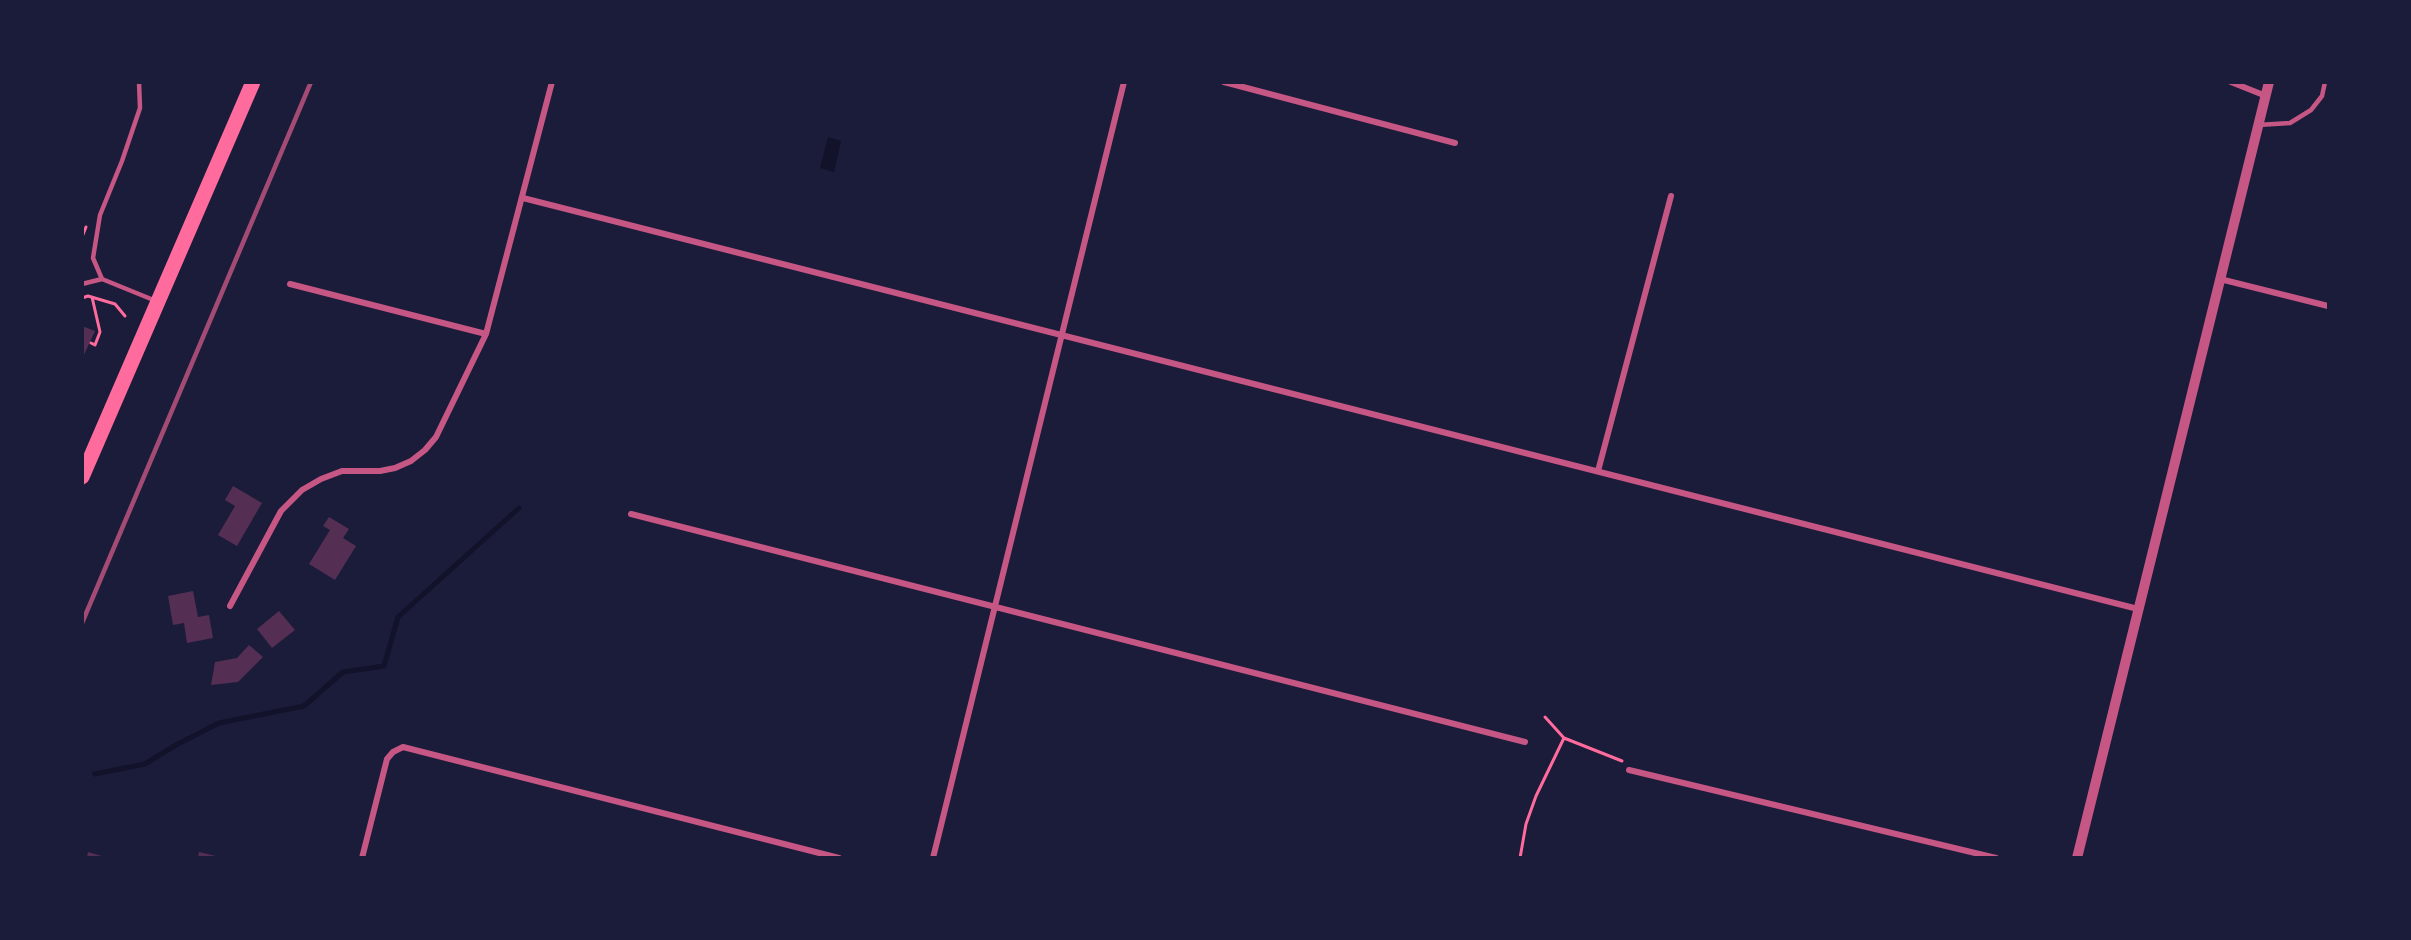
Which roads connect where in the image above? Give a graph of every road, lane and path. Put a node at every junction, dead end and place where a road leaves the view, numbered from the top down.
1 (139, 82) edge
2 (253, 82) edge
3 (552, 82) edge
4 (1124, 82) edge
5 (1224, 82) edge
6 (2231, 82) edge
7 (2269, 82) edge
8 (2325, 82) edge
9 (2265, 96) junction
10 (2258, 125) junction
11 (1455, 143) dead end
12 (1671, 196) dead end
13 (523, 198) junction
14 (102, 279) junction
15 (2219, 279) junction
16 (82, 284) edge
17 (290, 284) dead end
18 (92, 297) junction
19 (82, 298) edge
20 (158, 302) junction
21 (2328, 306) edge
22 (125, 316) dead end
23 (486, 334) junction
24 (1062, 335) junction
25 (91, 344) dead end
26 (1599, 471) junction
27 (82, 477) edge
28 (631, 514) dead end
29 (230, 606) dead end
30 (995, 607) junction
31 (2138, 609) junction
32 (1545, 717) dead end
33 (1564, 738) junction
34 (1525, 742) dead end
35 (1614, 758) dead end
36 (1629, 770) dead end
37 (362, 858) edge
38 (839, 858) edge
39 (933, 858) edge
40 (1520, 858) edge
41 (1996, 858) edge
42 (2077, 858) edge

1 - 14 lane
2 - 20 main road
3 - 13 street
4 - 24 street
5 - 11 street
6 - 9 street
7 - 9 street
8 - 10 lane
9 - 10 street
10 - 15 street
12 - 26 street
13 - 23 street
13 - 24 street
14 - 16 lane
14 - 20 lane
15 - 21 street
15 - 31 street
17 - 23 street
18 - 19 path
18 - 22 path
18 - 25 path
20 - 27 main road
23 - 29 street
24 - 26 street
24 - 30 street
26 - 31 street
28 - 30 street
30 - 34 street
30 - 39 street
31 - 42 street
32 - 33 path
33 - 35 path
33 - 40 path
36 - 41 street
37 - 38 street

